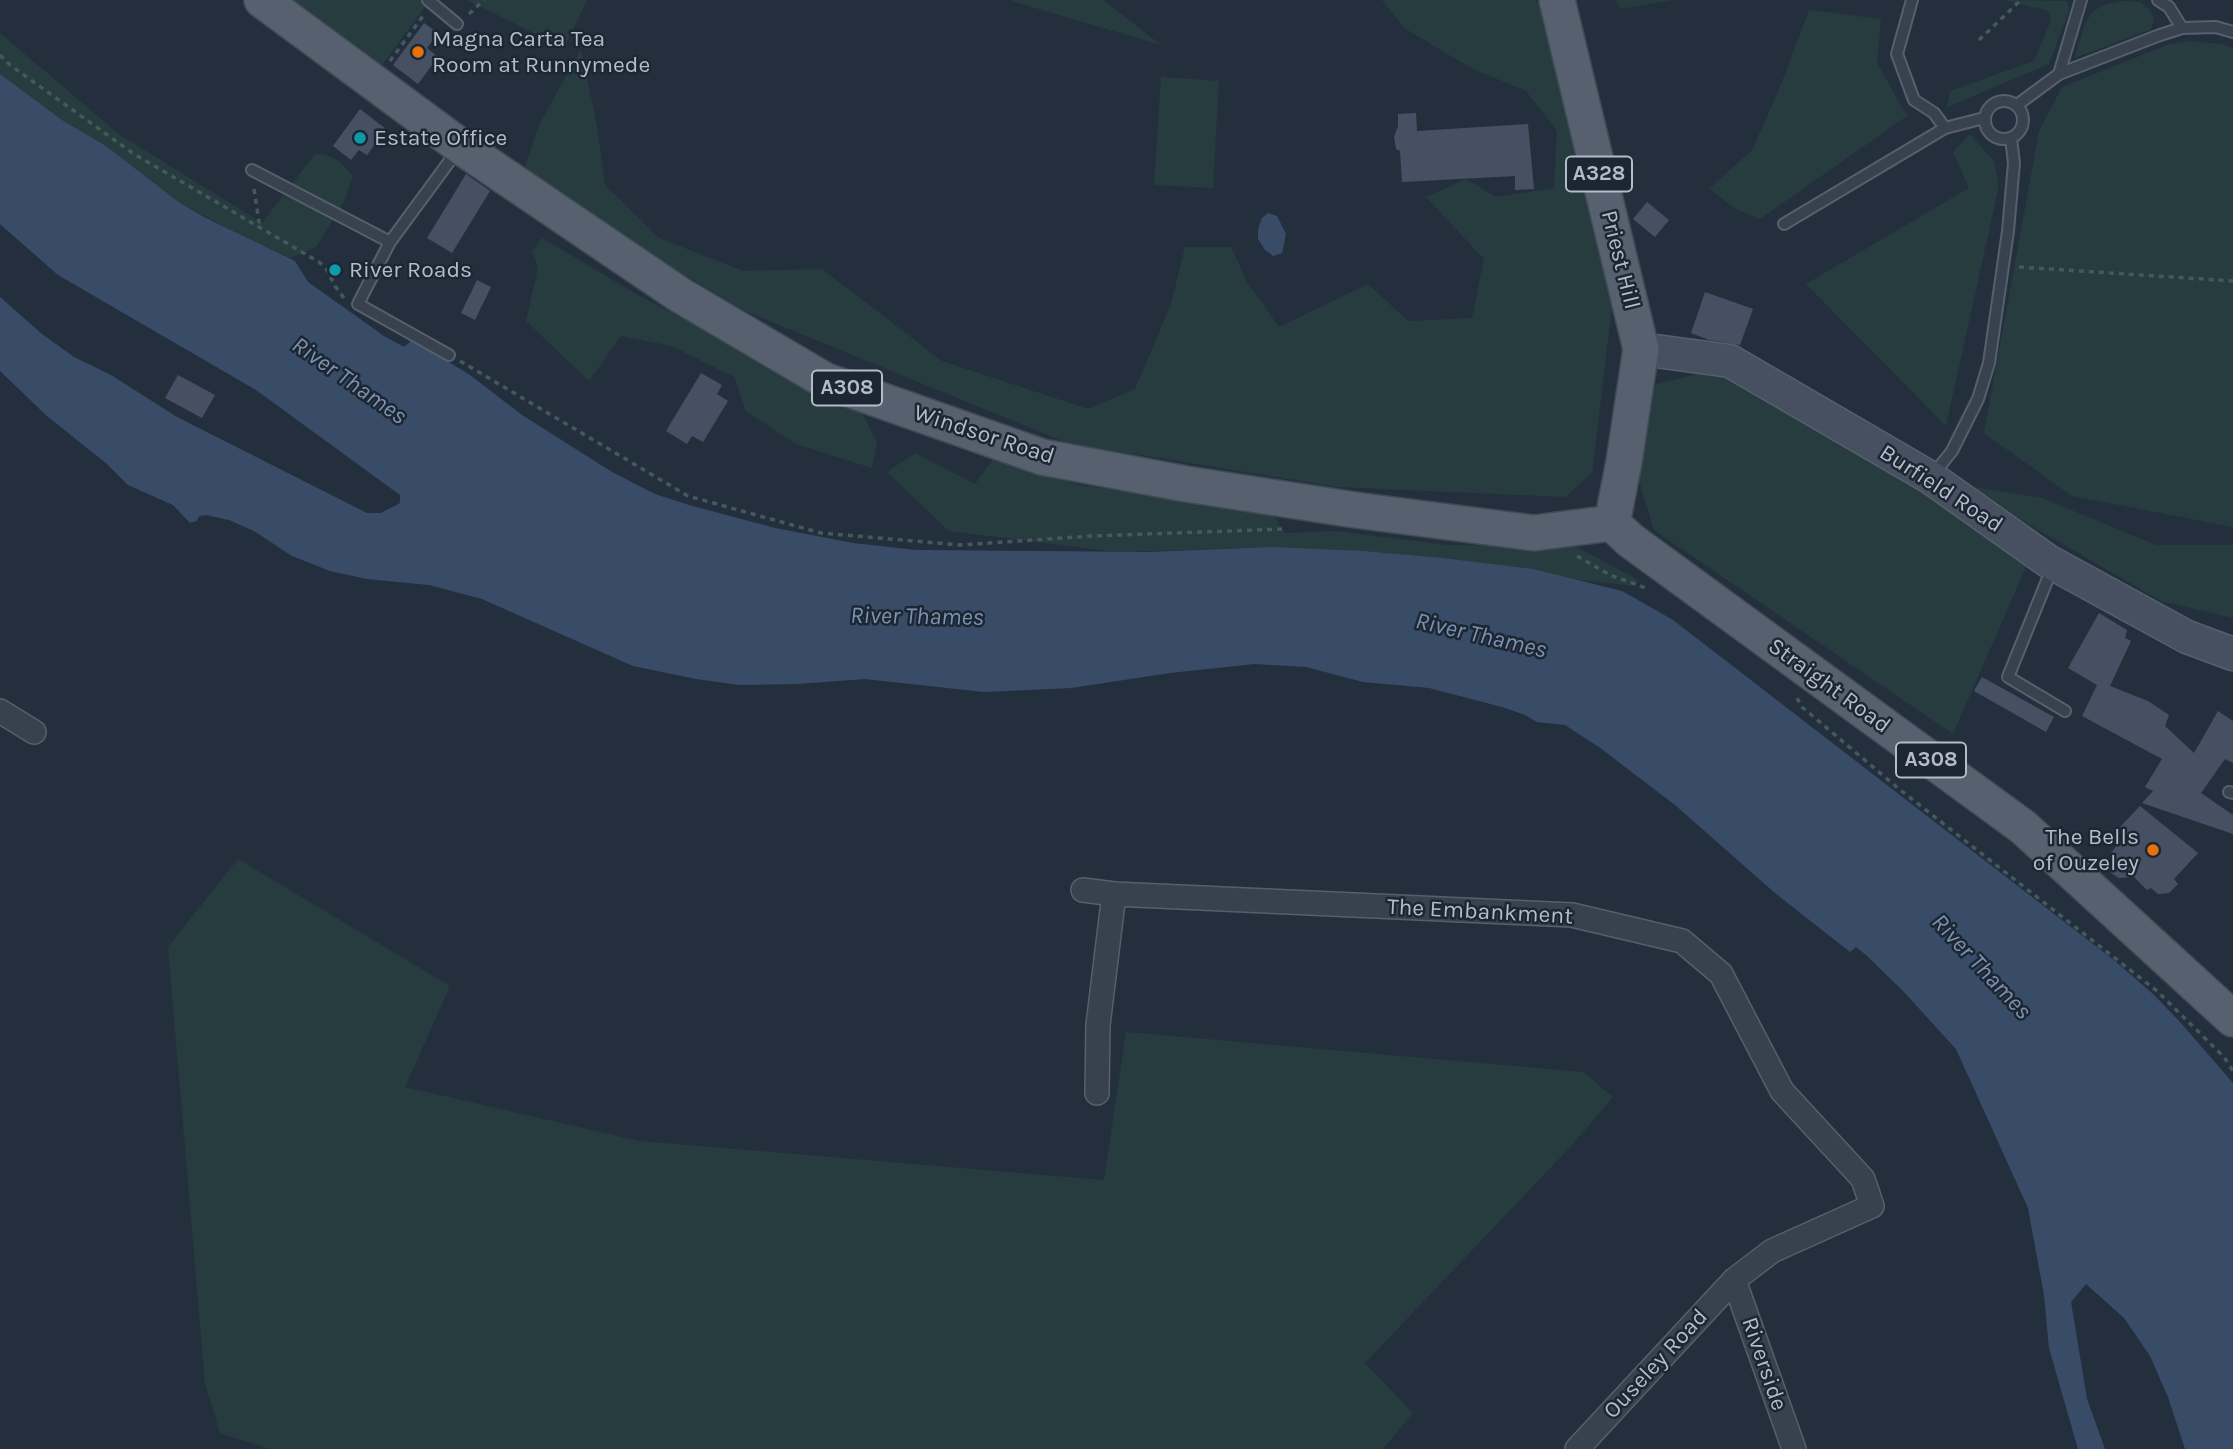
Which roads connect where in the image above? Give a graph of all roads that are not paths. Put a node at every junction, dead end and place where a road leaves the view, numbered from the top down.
1 (262, 0) edge
2 (1557, 0) edge
3 (1912, 0) edge
4 (2081, 0) edge
5 (2158, 0) edge
6 (430, 1) edge
7 (457, 24) road end
8 (2182, 28) junction
9 (2233, 32) edge
10 (2059, 74) junction
11 (2017, 105) junction
12 (1984, 118) junction
13 (1945, 128) junction
14 (2011, 138) junction
15 (460, 146) junction
16 (252, 170) road end
17 (1784, 225) dead end
18 (390, 242) junction
19 (1640, 349) junction
20 (449, 355) road end
21 (1931, 478) junction
22 (1612, 523) junction
23 (2053, 564) junction
24 (2233, 654) edge
25 (0, 711) edge
26 (2065, 711) dead end
27 (34, 732) dead end
28 (1083, 890) dead end
29 (1114, 894) junction
30 (2233, 1019) edge
31 (1097, 1093) dead end
32 (1734, 1280) junction
33 (1577, 1449) edge
34 (1794, 1449) edge

1 - 15 main road, Windsor Road / A308
2 - 19 main road, Priest Hill / A328
3 - 13 lane
4 - 10 lane
5 - 8 lane
6 - 7 lane
8 - 9 lane
8 - 10 lane
10 - 11 lane
11 - 12 lane
11 - 14 lane
12 - 13 lane
12 - 14 lane
13 - 17 lane
14 - 21 lane
15 - 18 lane
15 - 22 main road, Windsor Road / A308
16 - 18 lane
18 - 20 lane
19 - 21 main road, Burfield Road
19 - 22 main road, Priest Hill / A328
21 - 23 main road, Burfield Road
22 - 30 main road, Straight Road / A308
23 - 24 main road, Burfield Road
23 - 26 lane
25 - 27 street
28 - 29 street
29 - 31 street
29 - 32 street, The Embankment
32 - 33 street, Ouseley Road
32 - 34 street, Riverside

